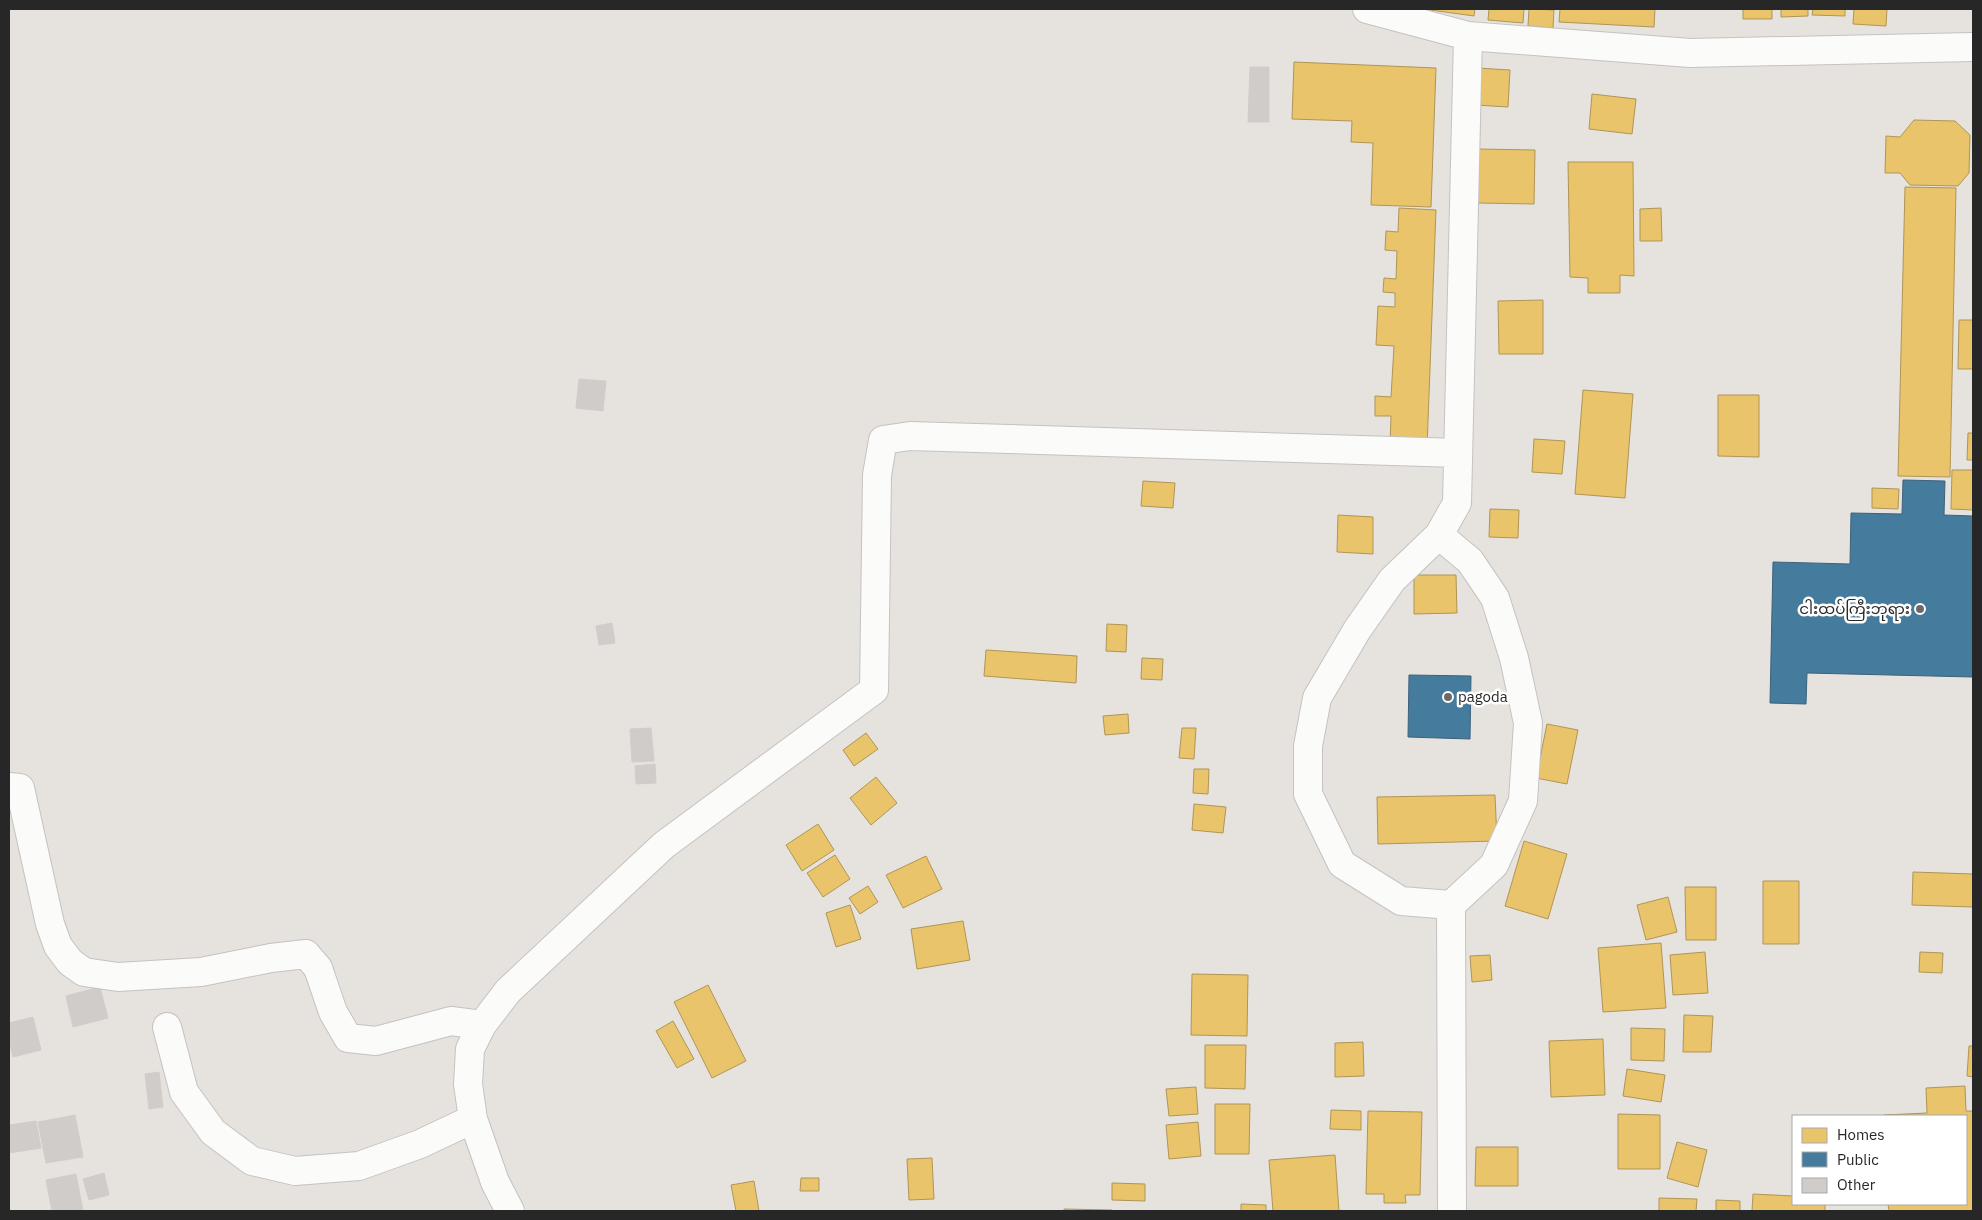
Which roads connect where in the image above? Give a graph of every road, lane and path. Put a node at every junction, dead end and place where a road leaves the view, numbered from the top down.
1 (1367, 9) edge
2 (1468, 36) junction
3 (1973, 47) edge
4 (1458, 453) junction
5 (1440, 535) junction
6 (9, 786) edge
7 (1451, 905) junction
8 (482, 1025) junction
9 (168, 1027) dead end
10 (473, 1119) junction
11 (510, 1211) edge
12 (1452, 1211) edge

1 - 2 street
2 - 3 street
2 - 4 street
4 - 5 street
4 - 8 street
5 - 7 street
5 - 7 street
6 - 8 street
7 - 12 street
8 - 10 street
9 - 10 street
10 - 11 street

